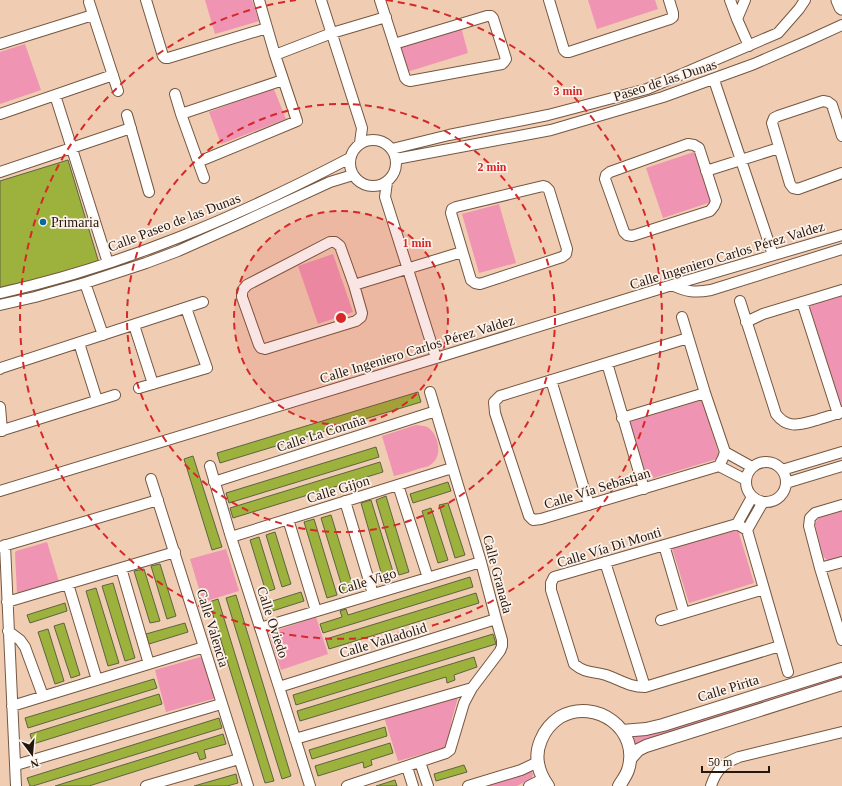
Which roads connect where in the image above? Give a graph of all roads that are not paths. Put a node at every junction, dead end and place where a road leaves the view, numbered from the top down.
1 (146, 0) edge
2 (259, 0) edge
3 (321, 0) edge
4 (380, 0) edge
5 (549, 0) edge
6 (669, 0) edge
7 (730, 0) edge
8 (745, 0) edge
9 (805, 0) edge
10 (838, 0) edge
11 (89, 2) dead end
12 (842, 7) edge
13 (93, 15) junction
14 (386, 18) junction
15 (737, 19) junction
16 (842, 24) edge
17 (267, 28) junction
18 (332, 33) junction
19 (778, 34) junction
20 (0, 44) edge
21 (394, 44) junction
22 (749, 46) junction
23 (787, 50) junction
24 (275, 55) junction
25 (112, 75) junction
26 (283, 80) junction
27 (714, 80) junction
28 (647, 89) junction
29 (118, 91) dead end
30 (175, 94) dead end
31 (55, 95) junction
32 (650, 101) junction
33 (0, 114) edge
34 (127, 114) dead end
35 (181, 114) junction
36 (131, 128) junction
37 (362, 128) junction
38 (842, 136) edge
39 (375, 139) junction
40 (360, 143) junction
41 (71, 148) junction
42 (779, 148) junction
43 (392, 149) junction
44 (350, 158) junction
45 (396, 159) junction
46 (741, 160) junction
47 (198, 162) junction
48 (706, 171) junction
49 (0, 172) edge
50 (842, 173) edge
51 (353, 175) junction
52 (204, 178) dead end
53 (387, 182) junction
54 (374, 186) junction
55 (149, 192) dead end
56 (385, 197) junction
57 (842, 235) edge
58 (842, 250) edge
59 (142, 251) junction
60 (462, 252) junction
61 (773, 256) junction
62 (108, 263) junction
63 (146, 263) junction
64 (408, 269) junction
65 (85, 283) junction
66 (35, 285) junction
67 (354, 285) junction
68 (672, 285) junction
69 (842, 290) edge
70 (0, 292) edge
71 (35, 297) junction
72 (740, 301) dead end
73 (203, 302) dead end
74 (802, 302) junction
75 (0, 305) edge
76 (186, 308) junction
77 (682, 317) dead end
78 (746, 322) junction
79 (134, 325) junction
80 (102, 335) junction
81 (688, 338) junction
82 (79, 343) junction
83 (436, 358) junction
84 (606, 363) junction
85 (0, 369) edge
86 (551, 380) junction
87 (153, 384) junction
88 (139, 388) dead end
89 (430, 392) dead end
90 (705, 393) junction
91 (115, 395) dead end
92 (97, 400) junction
93 (0, 407) edge
94 (436, 412) junction
95 (840, 413) edge
96 (622, 418) junction
97 (1, 431) edge
98 (725, 452) junction
99 (842, 452) edge
100 (210, 466) dead end
101 (719, 466) junction
102 (842, 466) edge
103 (752, 467) junction
104 (452, 468) junction
105 (782, 470) junction
106 (151, 479) dead end
107 (746, 480) junction
108 (214, 482) junction
109 (786, 483) junction
110 (398, 485) junction
111 (644, 489) junction
112 (0, 491) edge
113 (752, 497) junction
114 (158, 500) junction
115 (345, 501) junction
116 (763, 502) junction
117 (589, 505) junction
118 (842, 505) edge
119 (288, 519) junction
120 (736, 524) junction
121 (747, 530) junction
122 (231, 537) junction
123 (664, 545) junction
124 (2, 546) edge
125 (175, 552) junction
126 (481, 562) junction
127 (605, 562) junction
128 (842, 562) edge
129 (121, 568) junction
130 (820, 568) junction
131 (428, 578) junction
132 (68, 584) junction
133 (764, 589) junction
134 (373, 594) junction
135 (8, 602) junction
136 (316, 611) junction
137 (684, 613) junction
138 (496, 619) junction
139 (661, 620) dead end
140 (840, 626) edge
141 (260, 628) junction
142 (8, 631) junction
143 (842, 640) edge
144 (780, 646) junction
145 (204, 647) junction
146 (149, 664) junction
147 (842, 669) edge
148 (788, 672) dead end
149 (97, 680) junction
150 (842, 684) edge
151 (279, 687) junction
152 (645, 687) junction
153 (472, 688) junction
154 (43, 696) junction
155 (221, 704) junction
156 (12, 706) junction
157 (622, 731) junction
158 (842, 732) edge
159 (295, 739) junction
160 (239, 759) junction
161 (630, 759) junction
162 (420, 762) junction
163 (538, 762) junction
164 (16, 766) junction
165 (407, 767) junction
166 (545, 782) edge
167 (16, 786) edge
168 (146, 786) edge
169 (248, 786) edge
170 (310, 786) edge
171 (347, 786) edge
172 (413, 786) edge
173 (428, 786) edge
174 (468, 786) edge
175 (529, 786) edge
176 (619, 786) edge
177 (711, 786) edge

1 - 17 street
2 - 17 street
3 - 18 street
4 - 14 street
5 - 6 street
7 - 15 street
8 - 15 street
9 - 19 street, Paseo de las Dunas
10 - 12 main road
11 - 13 street
13 - 20 street
13 - 25 street
14 - 18 street
14 - 21 street
15 - 22 street
16 - 23 street, Paseo de las Dunas
17 - 24 street
18 - 24 street
18 - 37 street
19 - 22 street, Paseo de las Dunas
19 - 23 street
21 - 21 street
22 - 28 street, Paseo de las Dunas
23 - 27 street, Paseo de las Dunas
24 - 26 street
25 - 29 street
25 - 31 street
26 - 35 street
26 - 47 street
27 - 32 street, Paseo de las Dunas
27 - 46 street
28 - 32 street
28 - 43 street, Paseo de las Dunas
30 - 35 street
31 - 33 street
31 - 41 street
32 - 45 street, Paseo de las Dunas
34 - 36 street
35 - 47 street
36 - 41 street
36 - 55 street
37 - 39 street
37 - 40 street
38 - 42 street
39 - 40 street
39 - 43 street
40 - 44 street
41 - 49 street
41 - 62 street
42 - 46 street
42 - 50 street
43 - 45 street
44 - 51 street
44 - 59 street, Calle Paseo de las Dunas
45 - 53 street
46 - 48 street
46 - 61 street
47 - 52 street
48 - 48 street
51 - 54 street
51 - 63 street, Calle Paseo de las Dunas
53 - 54 street
53 - 56 street
54 - 56 street
56 - 64 street
57 - 61 street, Calle Ingeniero Carlos Pérez Valdez
58 - 68 street
59 - 62 street, Calle Paseo de las Dunas
59 - 63 street
60 - 60 street
60 - 64 street
61 - 68 street, Calle Ingeniero Carlos Pérez Valdez
62 - 66 street, Calle Paseo de las Dunas
63 - 65 street, Calle Paseo de las Dunas
64 - 67 street
64 - 83 street
65 - 71 street, Calle Paseo de las Dunas
65 - 80 street
66 - 70 street, Calle Paseo de las Dunas
66 - 71 street
67 - 67 street
68 - 83 street, Calle Ingeniero Carlos Pérez Valdez
69 - 74 street
71 - 75 street, Calle Paseo de las Dunas
72 - 78 street
73 - 76 street
74 - 78 street
74 - 95 street
76 - 79 street
76 - 87 street
77 - 81 street
78 - 95 street
79 - 80 street
79 - 87 street
80 - 82 street
81 - 84 street, Calle Vía Sebastian
81 - 90 street
82 - 85 street
82 - 92 street
83 - 112 street, Calle Ingeniero Carlos Pérez Valdez
84 - 86 street, Calle Vía Sebastian
84 - 96 street
86 - 117 street
86 - 117 street, Calle Vía Sebastian
87 - 88 street
89 - 94 street, Calle Granada
90 - 96 street
90 - 98 street
91 - 92 street
92 - 97 street
93 - 97 street
94 - 104 street, Calle Granada
94 - 108 street, Calle La Coruña
96 - 111 street
98 - 101 street
98 - 103 street
99 - 105 street
100 - 108 street, Calle Oviedo
101 - 107 street
101 - 111 street, Calle Vía Sebastian
102 - 109 street
103 - 105 street
103 - 107 street
104 - 110 street, Calle Gijon
104 - 126 street, Calle Granada
105 - 109 street
106 - 114 street, Calle Valencia
107 - 113 street
108 - 122 street, Calle Oviedo
109 - 116 street
110 - 115 street, Calle Gijon
110 - 131 street
111 - 117 street, Calle Vía Sebastian
113 - 116 street
113 - 120 street
114 - 124 street
114 - 125 street, Calle Valencia
115 - 119 street, Calle Gijon
115 - 134 street
116 - 121 street
118 - 130 street
119 - 122 street, Calle Gijon
119 - 136 street
120 - 121 street
120 - 123 street, Calle Vía Di Monti
121 - 133 street
122 - 141 street, Calle Oviedo
123 - 127 street, Calle Vía Di Monti
123 - 137 street
124 - 135 street
125 - 129 street
125 - 145 street, Calle Valencia
126 - 131 street, Calle Vigo
126 - 138 street, Calle Granada
127 - 152 street
127 - 152 street, Calle Vía Di Monti
128 - 130 street
129 - 132 street
129 - 146 street
130 - 140 street
131 - 134 street, Calle Vigo
132 - 135 street
132 - 149 street
133 - 137 street
133 - 144 street
134 - 136 street, Calle Vigo
135 - 142 street
136 - 141 street, Calle Vigo
137 - 139 street
138 - 151 street, Calle Valladolid
138 - 153 street, Calle Granada
140 - 143 street
141 - 151 street, Calle Oviedo
142 - 154 street
142 - 156 street
144 - 148 street
144 - 152 street, Calle Vía Di Monti
145 - 146 street
145 - 155 street, Calle Valencia
146 - 149 street
147 - 157 street, Calle Pirita
149 - 154 street
150 - 161 street
151 - 159 street, Calle Oviedo
153 - 159 street
153 - 162 street, Calle Granada
154 - 156 street
155 - 160 street, Calle Valencia
155 - 164 street
156 - 164 street
157 - 161 street
157 - 163 street
158 - 177 street
159 - 170 street, Calle Oviedo
160 - 168 street
160 - 169 street, Calle Valencia
161 - 176 street
162 - 165 street
162 - 173 street
163 - 166 street
163 - 174 street
164 - 167 street
165 - 171 street
165 - 172 street
166 - 175 street

